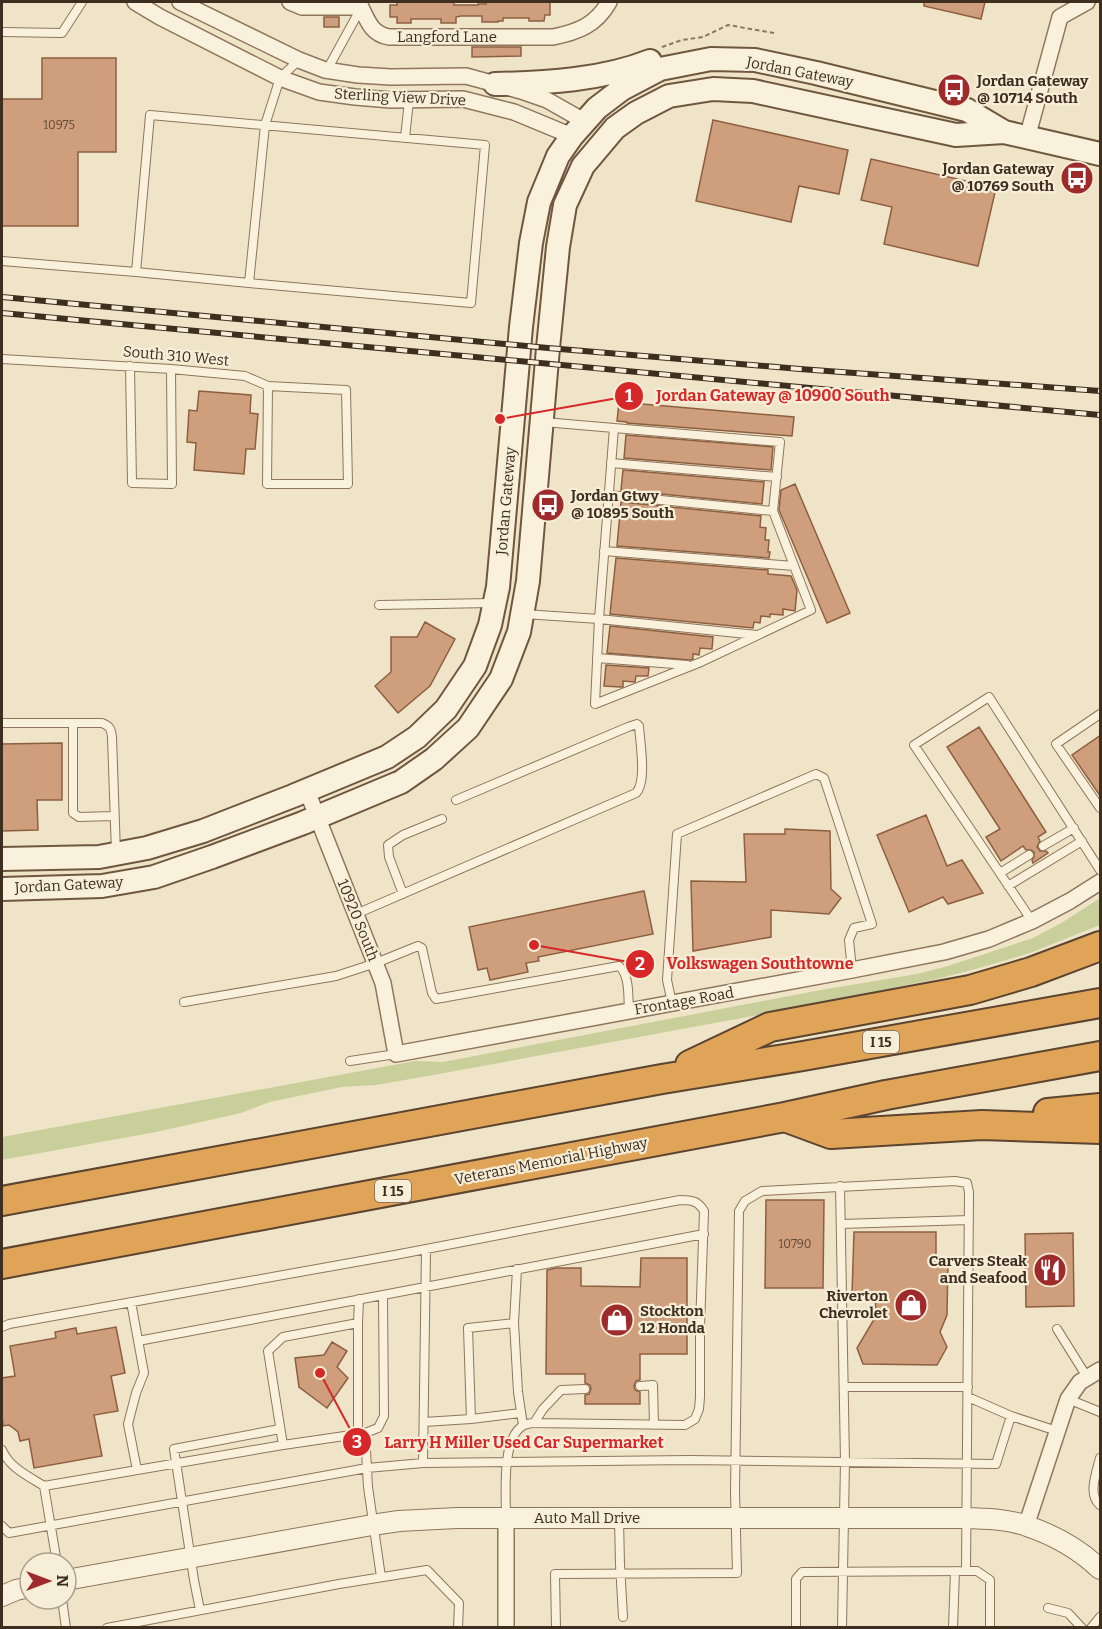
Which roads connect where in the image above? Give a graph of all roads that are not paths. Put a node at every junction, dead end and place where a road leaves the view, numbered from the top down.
1 (82, 2) edge
2 (135, 2) edge
3 (180, 2) edge
4 (290, 2) edge
5 (609, 2) edge
6 (1087, 2) edge
7 (361, 7) junction
8 (2, 32) edge
9 (299, 60) junction
10 (796, 69) junction
11 (327, 70) junction
12 (280, 78) junction
13 (495, 84) junction
14 (753, 91) junction
15 (409, 100) junction
16 (265, 125) junction
17 (581, 130) junction
18 (1004, 132) junction
19 (405, 138) junction
20 (1027, 138) junction
21 (1101, 154) edge
22 (560, 236) junction
23 (2, 261) edge
24 (136, 272) junction
25 (249, 283) junction
26 (2, 358) edge
27 (130, 366) junction
28 (171, 369) junction
29 (268, 386) junction
30 (542, 421) junction
31 (614, 428) junction
32 (611, 463) junction
33 (777, 477) junction
34 (609, 495) junction
35 (773, 511) junction
36 (604, 551) junction
37 (794, 566) junction
38 (495, 603) junction
39 (379, 605) dead end
40 (523, 613) junction
41 (599, 619) junction
42 (757, 635) junction
43 (597, 658) junction
44 (692, 665) junction
45 (1101, 714) edge
46 (2, 723) edge
47 (73, 723) junction
48 (307, 791) junction
49 (456, 800) dead end
50 (1101, 808) edge
51 (114, 816) junction
52 (317, 817) junction
53 (442, 819) dead end
54 (1074, 828) junction
55 (1082, 841) junction
56 (1043, 846) dead end
57 (116, 854) junction
58 (1029, 855) dead end
59 (2, 859) edge
60 (1101, 870) edge
61 (1000, 873) junction
62 (1101, 882) edge
63 (1008, 886) junction
64 (2, 889) edge
65 (403, 894) junction
66 (356, 914) junction
67 (1032, 921) junction
68 (1101, 946) edge
69 (376, 963) junction
70 (852, 970) junction
71 (183, 1002) dead end
72 (672, 1003) junction
73 (1101, 1003) edge
74 (629, 1011) junction
75 (396, 1054) junction
76 (1101, 1056) edge
77 (350, 1061) dead end
78 (662, 1079) junction
79 (1101, 1108) edge
80 (785, 1117) junction
81 (982, 1125) junction
82 (1101, 1130) edge
83 (840, 1186) junction
84 (2, 1201) edge
85 (969, 1220) junction
86 (841, 1224) junction
87 (704, 1234) junction
88 (426, 1249) junction
89 (2, 1264) edge
90 (517, 1269) junction
91 (426, 1286) junction
92 (383, 1295) junction
93 (359, 1299) junction
94 (131, 1302) junction
95 (358, 1323) junction
96 (514, 1323) junction
97 (2, 1327) edge
98 (1057, 1329) dead end
99 (138, 1341) junction
100 (1094, 1373) edge
101 (640, 1386) dead end
102 (844, 1387) junction
103 (968, 1387) junction
104 (585, 1389) dead end
105 (968, 1397) junction
106 (1068, 1399) junction
107 (1101, 1412) edge
108 (521, 1413) junction
109 (1011, 1416) junction
110 (471, 1419) junction
111 (424, 1422) junction
112 (534, 1422) junction
113 (523, 1425) junction
114 (654, 1425) junction
115 (280, 1429) junction
116 (1057, 1431) junction
117 (362, 1433) junction
118 (246, 1435) junction
119 (208, 1443) junction
120 (283, 1445) junction
121 (2, 1450) edge
122 (249, 1450) junction
123 (211, 1457) junction
124 (1101, 1458) edge
125 (735, 1460) junction
126 (845, 1461) junction
127 (506, 1462) junction
128 (176, 1463) junction
129 (423, 1463) junction
130 (968, 1464) junction
131 (367, 1468) junction
132 (137, 1470) junction
133 (44, 1486) junction
134 (183, 1503) junction
135 (1101, 1505) edge
136 (506, 1518) junction
137 (619, 1518) junction
138 (735, 1518) junction
139 (845, 1518) junction
140 (966, 1518) junction
141 (372, 1524) junction
142 (51, 1525) junction
143 (2, 1526) edge
144 (1026, 1526) junction
145 (55, 1551) edge
146 (191, 1558) junction
147 (1101, 1569) edge
148 (955, 1571) junction
149 (966, 1571) junction
150 (843, 1572) junction
151 (621, 1574) junction
152 (381, 1577) junction
153 (78, 1578) edge
154 (18, 1590) edge
155 (2, 1596) edge
156 (1048, 1608) dead end
157 (200, 1610) junction
158 (64, 1611) edge
159 (623, 1617) dead end
160 (1101, 1617) edge
161 (66, 1628) edge
162 (107, 1628) edge
163 (458, 1628) edge
164 (506, 1628) edge
165 (556, 1628) edge
166 (796, 1628) edge
167 (842, 1628) edge
168 (953, 1628) edge
169 (990, 1628) edge
170 (1082, 1628) edge
171 (1091, 1628) edge

1 - 8 lane
2 - 12 street, Sterling View Drive
3 - 9 street, Sterling View Drive
4 - 7 street
5 - 7 street, Langford Lane
6 - 20 street
7 - 11 lane
9 - 11 street, Sterling View Drive
9 - 12 lane
10 - 13 main road
10 - 17 main road, Jordan Gateway
10 - 18 main road, Jordan Gateway
11 - 13 street, Sterling View Drive
12 - 15 street, Sterling View Drive
12 - 16 lane
13 - 17 street, Sterling View Drive
14 - 17 main road
14 - 18 main road, Jordan Gateway
14 - 22 main road, Jordan Gateway
15 - 17 street, Sterling View Drive
15 - 19 lane
16 - 19 lane
16 - 24 lane
16 - 25 lane
17 - 22 main road
17 - 38 main road, Jordan Gateway
18 - 20 main road, Jordan Gateway
19 - 25 lane
20 - 21 main road, Jordan Gateway
22 - 30 main road, Jordan Gateway
23 - 24 lane
24 - 25 lane
26 - 27 lane, South 310 West
27 - 28 lane, South 310 West
27 - 28 lane
28 - 29 lane, South 310 West
29 - 29 lane, South 310 West
30 - 31 lane
30 - 40 main road, Jordan Gateway
31 - 32 lane
31 - 33 lane
32 - 33 lane
32 - 34 lane
33 - 35 lane
34 - 35 lane
34 - 36 lane
35 - 37 lane
36 - 37 lane
36 - 41 lane
37 - 42 lane
38 - 39 lane
38 - 48 main road, Jordan Gateway
40 - 41 lane
40 - 52 main road, Jordan Gateway
41 - 42 lane
41 - 43 lane
42 - 44 lane
43 - 44 lane
43 - 44 lane
45 - 50 lane
46 - 47 lane
47 - 51 lane
47 - 51 lane
48 - 52 street, 10920 South
48 - 57 main road, Jordan Gateway
49 - 65 lane
51 - 57 lane
52 - 64 main road, Jordan Gateway
52 - 66 street, 10920 South
53 - 65 lane
54 - 55 lane
54 - 56 lane
54 - 61 lane
55 - 60 lane
55 - 63 lane
57 - 59 main road, Jordan Gateway
58 - 61 lane
61 - 63 lane
62 - 67 street, Frontage Road
63 - 67 lane
65 - 66 lane
66 - 69 street, 10920 South
67 - 70 street, Frontage Road
68 - 78 highway
69 - 71 lane
69 - 74 lane
69 - 75 street, 10920 South
70 - 72 street, Frontage Road
70 - 72 lane
72 - 74 street, Frontage Road
73 - 78 highway, I 15
74 - 75 street, Frontage Road
75 - 77 lane
76 - 80 highway, Veterans Memorial Highway / I 15
78 - 84 highway, I 15
79 - 81 highway
80 - 81 highway
80 - 89 highway, Veterans Memorial Highway / I 15
81 - 82 highway
83 - 85 lane
83 - 86 lane
83 - 125 lane
85 - 86 lane
85 - 103 lane
86 - 102 lane
87 - 88 lane
87 - 90 lane
87 - 114 lane
88 - 91 lane
88 - 94 lane
90 - 91 lane
90 - 96 lane
91 - 92 lane
91 - 111 lane
92 - 93 lane
92 - 117 lane
93 - 95 lane
93 - 99 lane
94 - 97 lane
94 - 99 lane
95 - 115 lane
95 - 117 lane
96 - 108 lane
96 - 110 lane
98 - 100 lane
99 - 132 lane
100 - 106 street
101 - 114 lane
102 - 103 lane
102 - 126 lane
103 - 105 lane
104 - 112 lane
105 - 109 lane
105 - 130 lane
106 - 107 lane
106 - 116 street
108 - 110 lane
108 - 113 lane
109 - 116 lane
109 - 130 lane
110 - 111 lane
111 - 129 lane
112 - 113 lane
112 - 114 lane
113 - 127 lane
115 - 118 lane
115 - 120 lane
116 - 144 street
117 - 120 lane
117 - 131 lane
118 - 119 lane
118 - 122 lane
119 - 123 lane
119 - 128 lane
120 - 122 lane
121 - 133 lane
122 - 123 lane
123 - 128 lane
124 - 135 lane
125 - 126 lane
125 - 127 lane
125 - 138 lane
126 - 130 lane
126 - 139 lane
127 - 129 lane
127 - 136 lane
128 - 132 lane
128 - 134 lane
129 - 131 lane
130 - 140 lane
131 - 134 lane
131 - 141 lane
132 - 133 lane
133 - 142 lane
134 - 142 lane
134 - 146 lane
136 - 137 street, Auto Mall Drive
136 - 141 street, Auto Mall Drive
136 - 164 street
137 - 138 street, Auto Mall Drive
137 - 151 lane
138 - 139 street, Auto Mall Drive
138 - 151 lane
139 - 140 street, Auto Mall Drive
139 - 150 lane
140 - 144 street, Auto Mall Drive
140 - 149 lane
141 - 146 street, Auto Mall Drive
141 - 152 lane
142 - 143 lane
142 - 145 lane
144 - 147 street, Auto Mall Drive
146 - 153 street, Auto Mall Drive
146 - 157 lane
148 - 149 lane
148 - 150 lane
148 - 168 lane
149 - 169 lane
150 - 166 lane
150 - 167 lane
151 - 159 lane
151 - 165 lane
152 - 157 lane
152 - 163 lane
154 - 155 street
156 - 170 lane
157 - 162 lane
158 - 161 lane
160 - 171 lane

